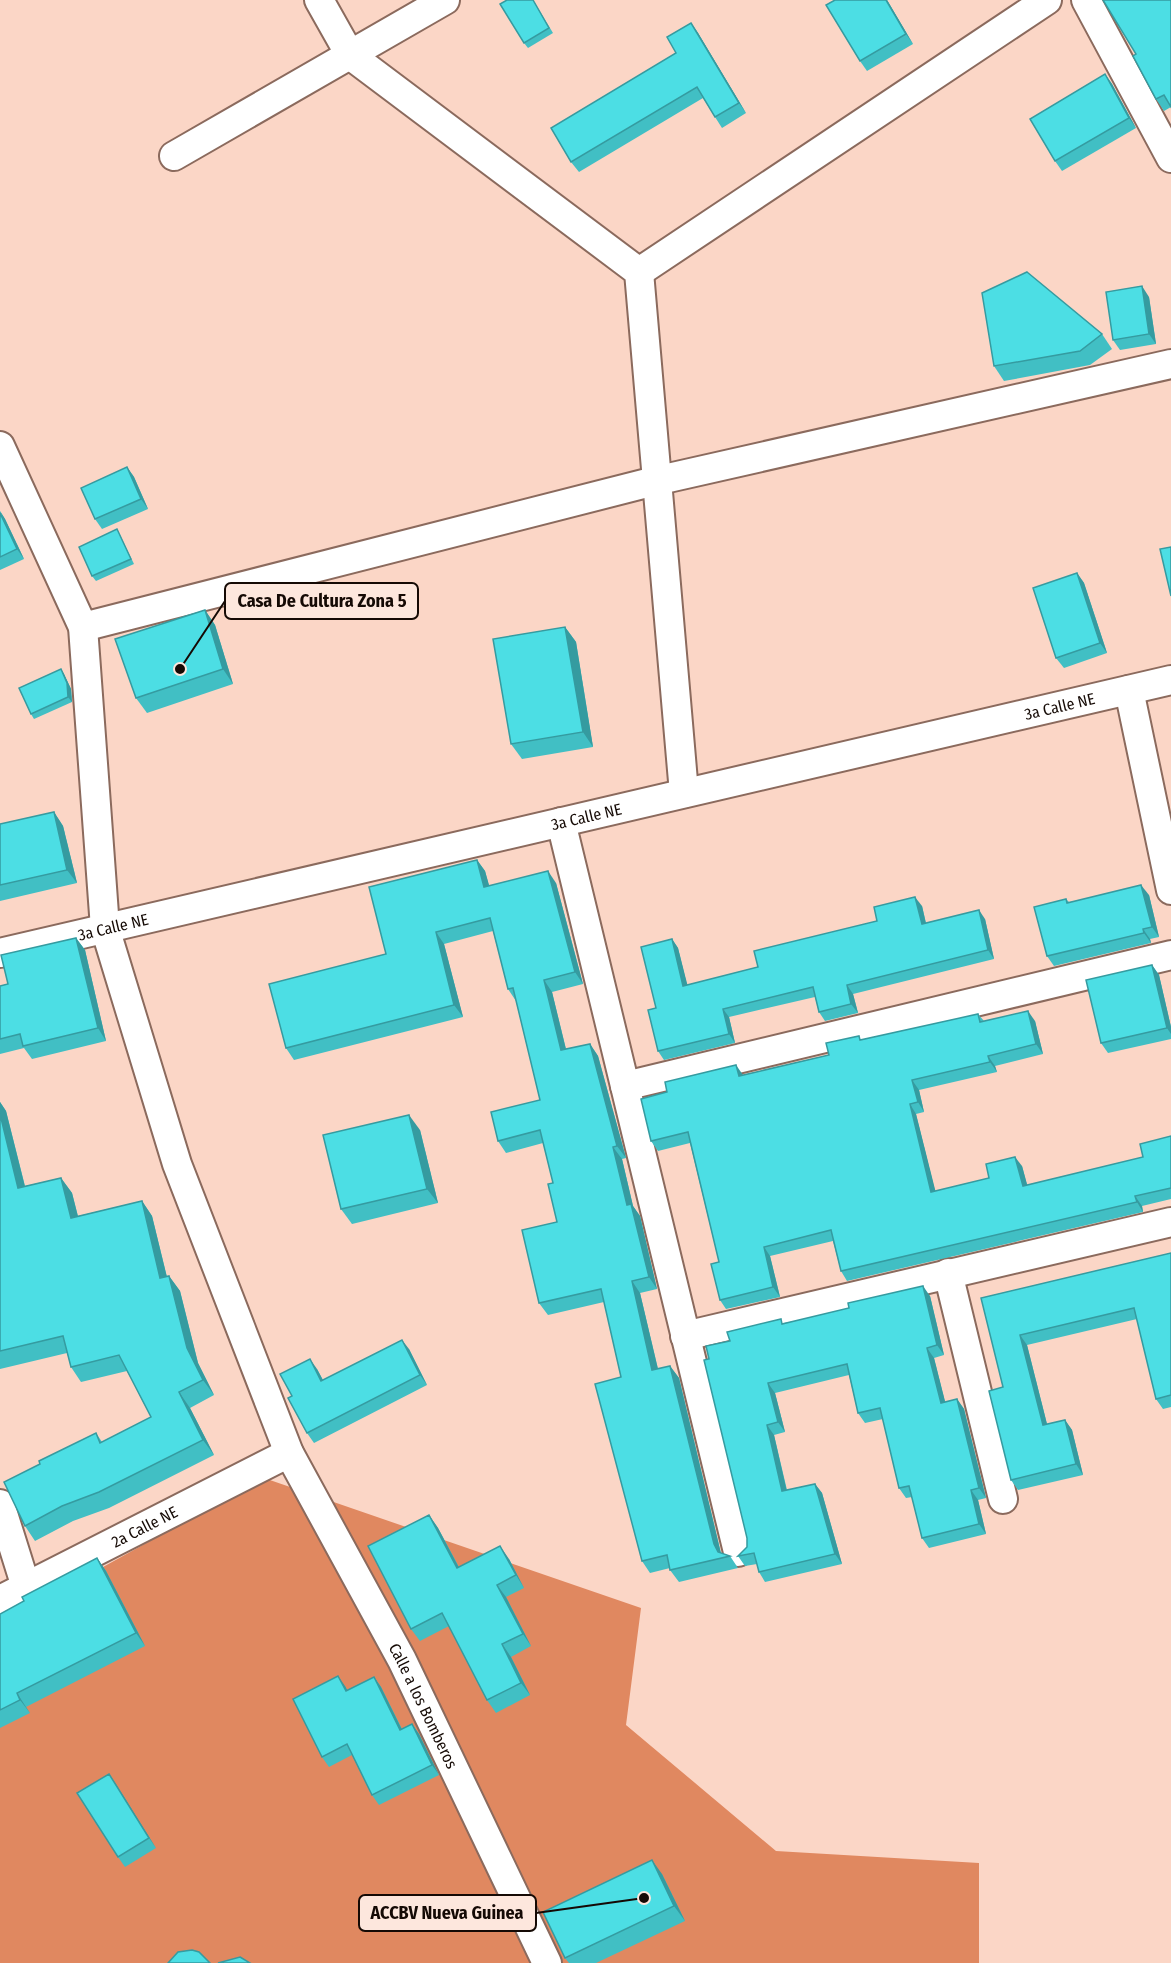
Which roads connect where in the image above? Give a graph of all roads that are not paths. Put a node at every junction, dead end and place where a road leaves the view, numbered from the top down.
1 (319, 0) edge
2 (445, 0) edge
3 (1047, 0) edge
4 (1086, 0) edge
5 (350, 55) junction
6 (174, 156) dead end
7 (1171, 158) edge
8 (639, 272) junction
9 (1171, 364) edge
10 (0, 446) edge
11 (656, 482) junction
12 (82, 627) junction
13 (1171, 680) edge
14 (1129, 690) junction
15 (684, 793) junction
16 (561, 822) junction
17 (1171, 890) edge
18 (105, 928) junction
19 (0, 952) edge
20 (1171, 955) edge
21 (625, 1086) junction
22 (1171, 1222) edge
23 (948, 1273) junction
24 (685, 1336) junction
25 (289, 1453) junction
26 (1003, 1499) dead end
27 (0, 1504) edge
28 (738, 1552) edge
29 (26, 1587) junction
30 (0, 1600) edge
31 (547, 1963) edge

1 - 5 street
2 - 5 street
3 - 8 street
4 - 7 street
5 - 6 street
5 - 8 street
8 - 11 street
9 - 11 street
10 - 12 street
11 - 12 street
11 - 15 street
12 - 18 street, Calle a los Bomberos
13 - 14 street, 3a Calle NE
14 - 15 street, 3a Calle NE
14 - 17 street
15 - 16 street, 3a Calle NE
16 - 18 street, 3a Calle NE
16 - 21 street
18 - 19 street, 3a Calle NE
18 - 25 street, Calle a los Bomberos
20 - 21 street
21 - 24 street
22 - 23 street
23 - 24 street
23 - 26 street
24 - 28 street
25 - 29 street, 2a Calle NE
25 - 31 street, Calle a los Bomberos
27 - 29 street
29 - 30 street, 2a Calle NE

